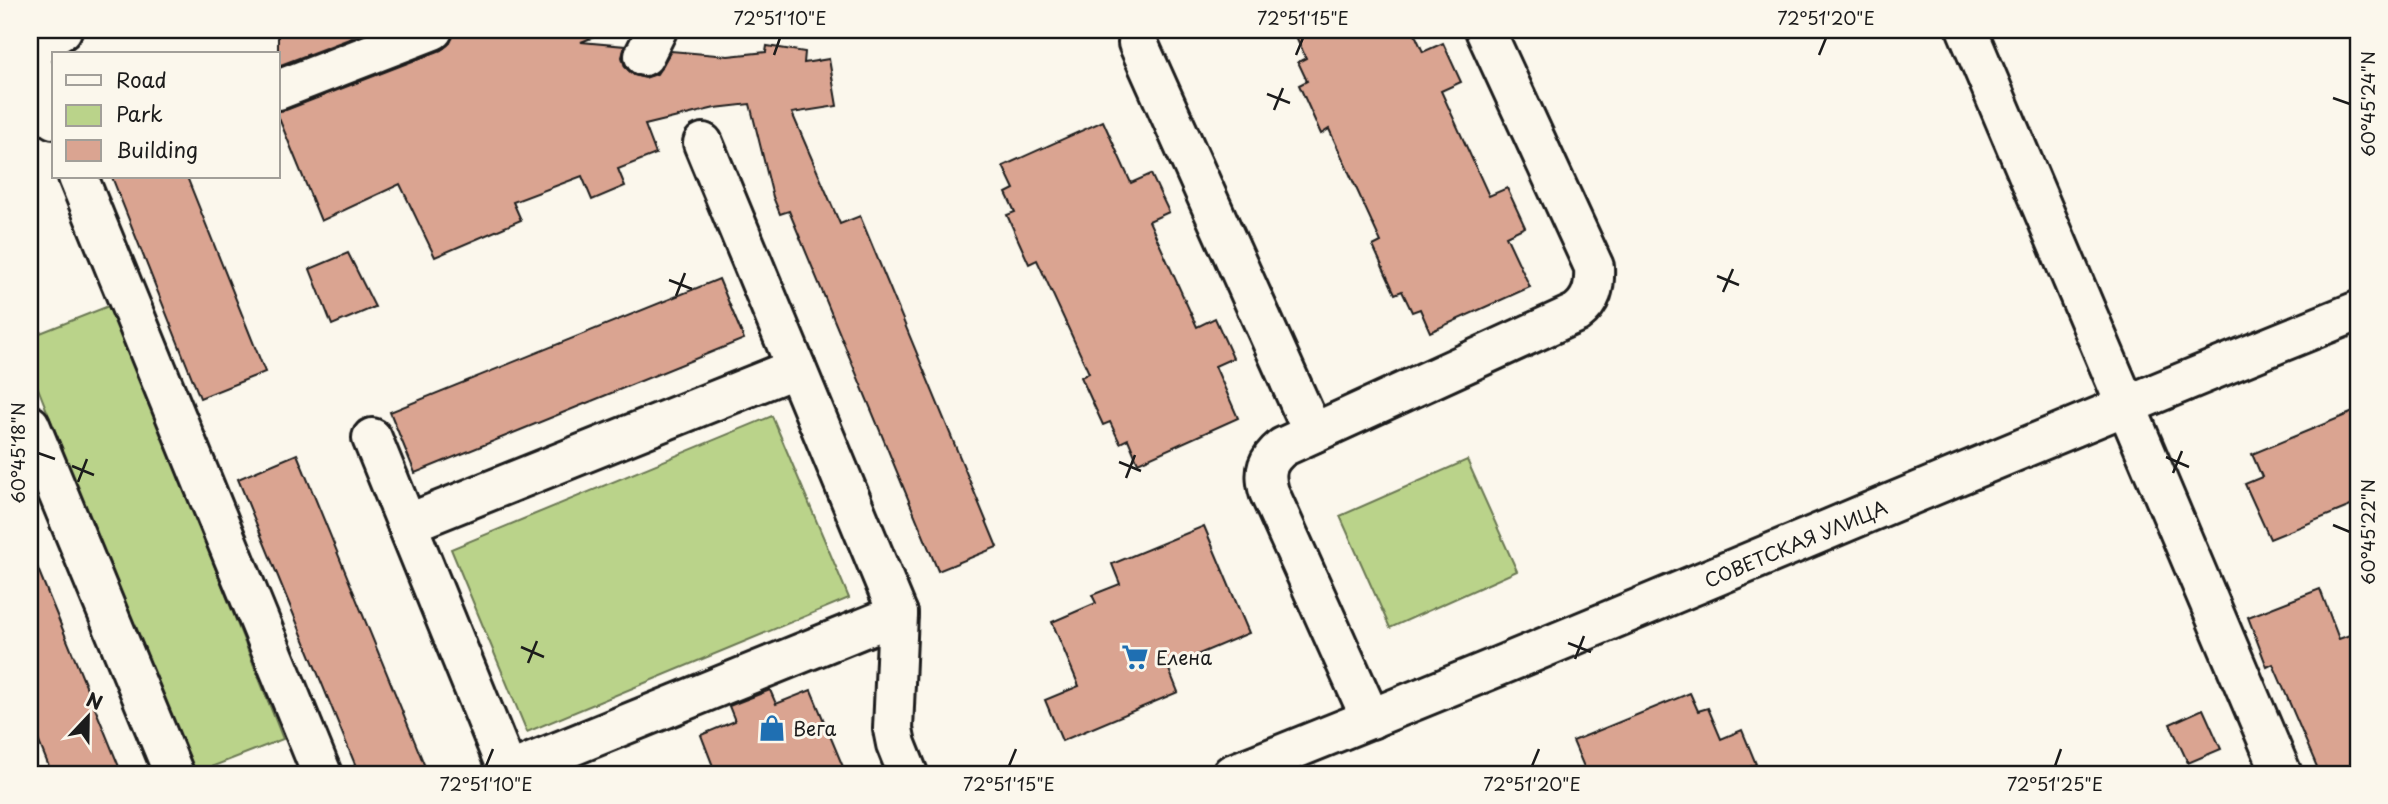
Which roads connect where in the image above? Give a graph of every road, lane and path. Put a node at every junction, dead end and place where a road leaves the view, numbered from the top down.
1 (62, 30) edge
2 (433, 30) edge
3 (1485, 30) edge
4 (1967, 30) edge
5 (1138, 43) dead end
6 (30, 50) edge
7 (30, 59) edge
8 (280, 89) edge
9 (52, 114) edge
10 (703, 143) dead end
11 (78, 178) edge
12 (2358, 310) edge
13 (796, 368) junction
14 (2125, 404) junction
15 (30, 425) edge
16 (1312, 433) junction
17 (372, 438) dead end
18 (407, 524) junction
19 (898, 614) junction
20 (1371, 719) junction
21 (508, 773) edge
22 (174, 774) edge
23 (322, 774) edge
24 (908, 774) edge
25 (1232, 774) edge
26 (2282, 774) edge

1 - 6 street
2 - 8 street
3 - 16 street
4 - 14 street
5 - 16 street
7 - 9 street
10 - 13 street
11 - 23 street
12 - 14 street, СОВЕТСКАЯ УЛИЦА
13 - 18 street
13 - 19 street
14 - 20 street, СОВЕТСКАЯ УЛИЦА
14 - 26 street
15 - 22 street
16 - 20 street
17 - 18 street
18 - 21 street
19 - 21 street
19 - 24 street
20 - 25 street, СОВЕТСКАЯ УЛИЦА

